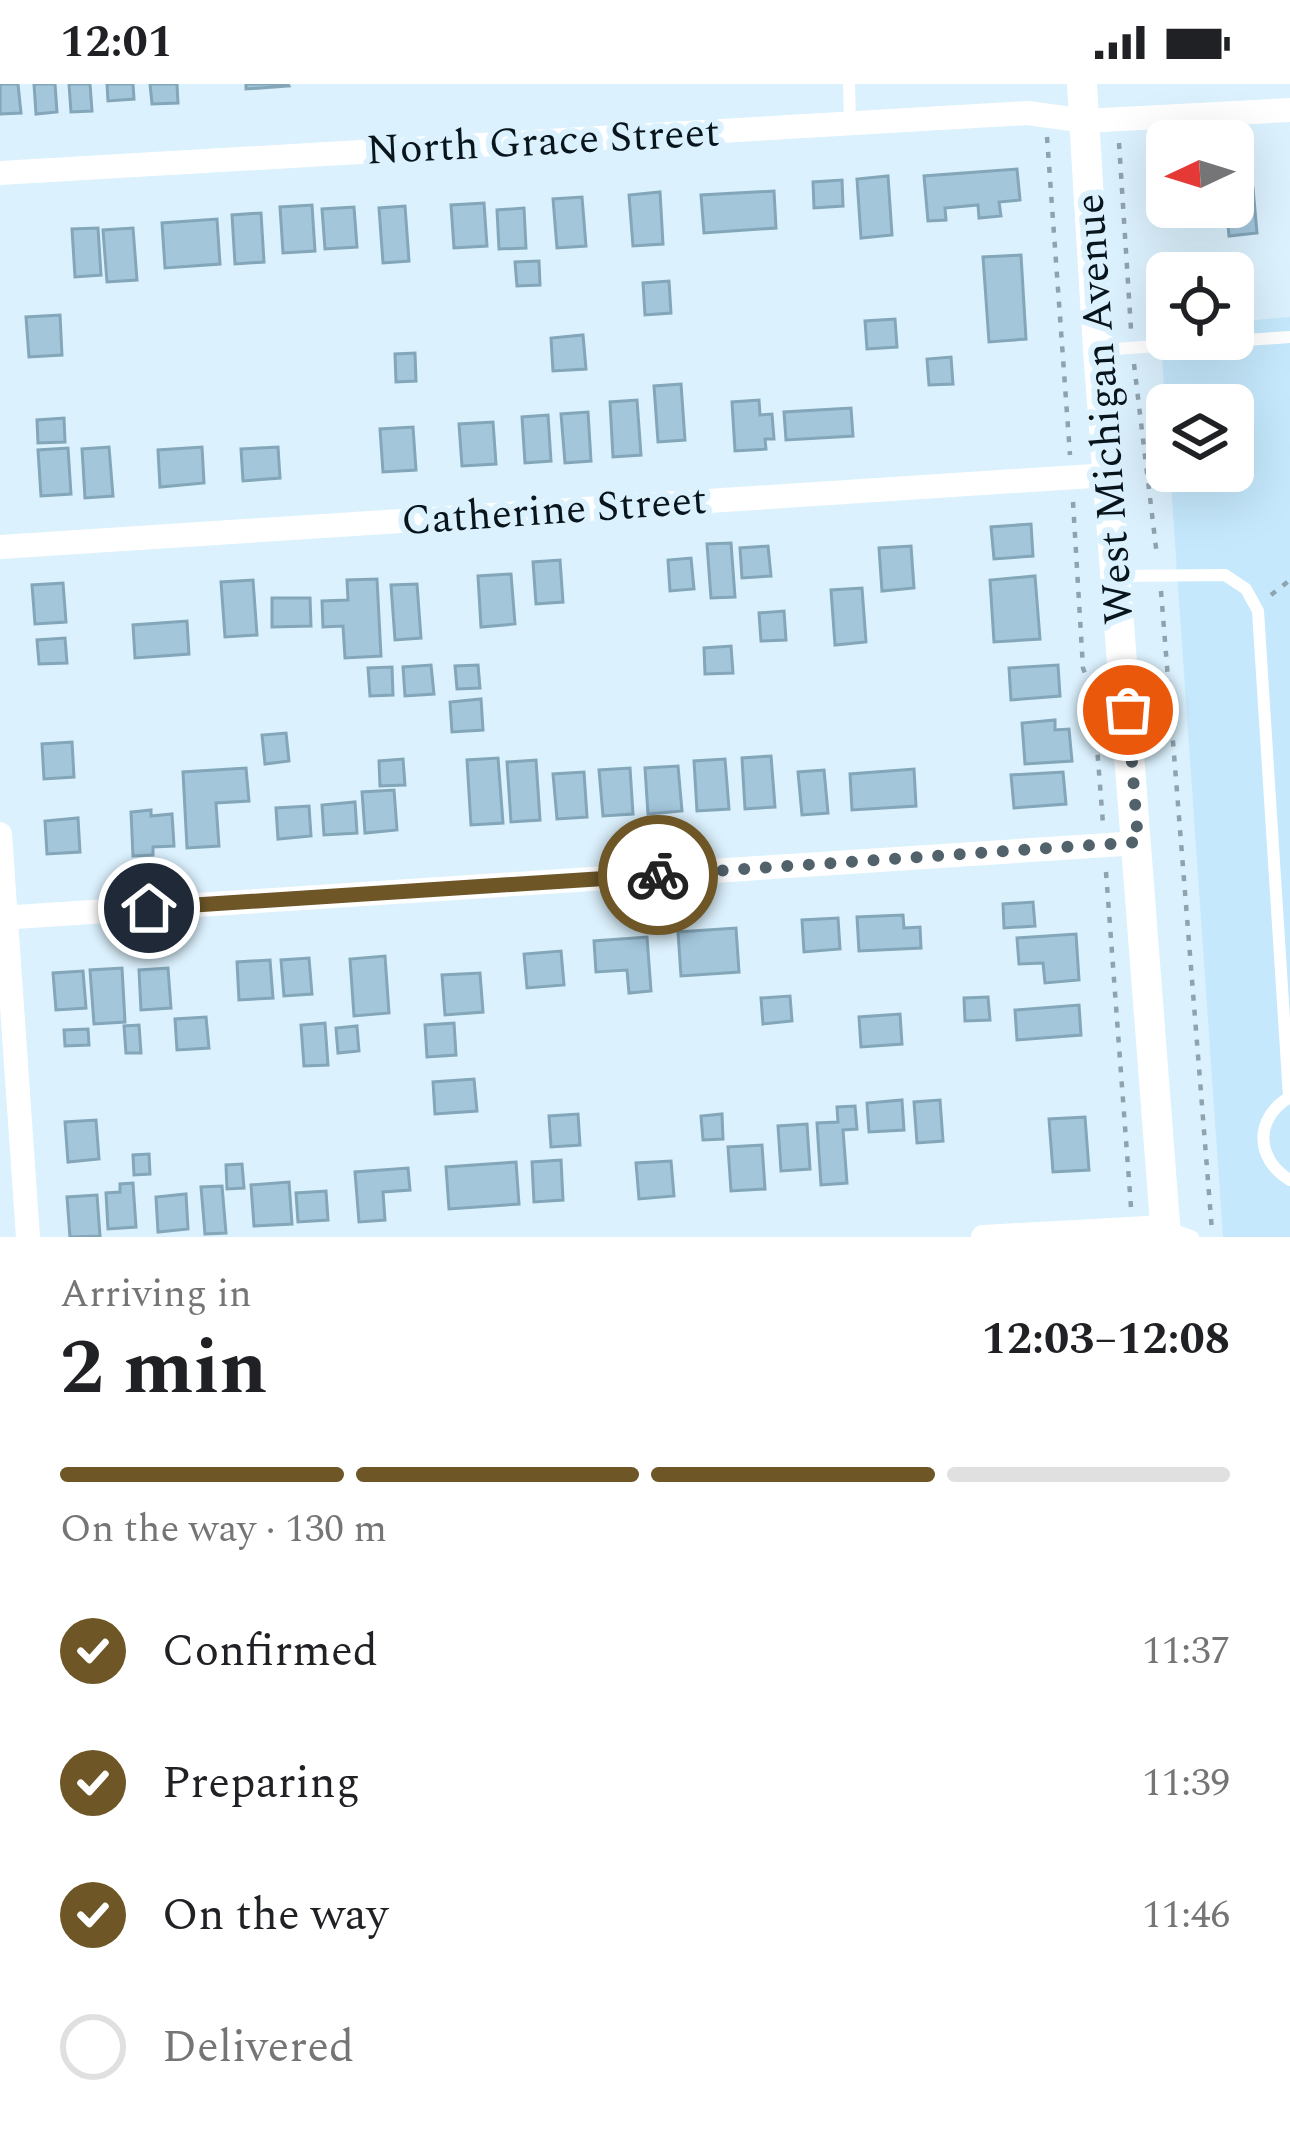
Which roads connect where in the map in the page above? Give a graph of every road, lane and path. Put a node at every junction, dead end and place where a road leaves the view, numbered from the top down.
1 (849, 84) edge
2 (1082, 84) edge
3 (1290, 110) edge
4 (1046, 115) junction
5 (1085, 121) junction
6 (1118, 121) junction
7 (850, 124) junction
8 (0, 173) edge
9 (1290, 337) edge
10 (1132, 348) junction
11 (1098, 350) junction
12 (1108, 475) junction
13 (1071, 477) junction
14 (0, 547) edge
15 (1160, 574) junction
16 (1117, 576) junction
17 (1290, 580) edge
18 (1269, 596) dead end
19 (0, 834) edge
20 (1138, 842) junction
21 (1104, 846) junction
22 (3, 918) edge
23 (1289, 1097) edge
24 (1290, 1180) edge
25 (1132, 1228) junction
26 (1174, 1234) edge
27 (28, 1237) edge
28 (983, 1237) edge
29 (1213, 1237) edge

1 - 7 lane
2 - 5 street, West Michigan Avenue
3 - 6 street, North Grace Street
4 - 5 street, North Grace Street
4 - 7 street, North Grace Street
4 - 13 path
5 - 6 street, North Grace Street
5 - 11 street, West Michigan Avenue
6 - 10 path
7 - 8 street, North Grace Street
9 - 10 lane
10 - 11 lane
10 - 15 path
11 - 12 street, West Michigan Avenue
12 - 13 street, Catherine Street
12 - 16 street, West Michigan Avenue
13 - 14 street, Catherine Street
13 - 21 path
15 - 16 lane
15 - 23 lane
15 - 29 path
16 - 20 street, West Michigan Avenue
17 - 18 path
19 - 22 street
20 - 21 street
20 - 26 street, West Michigan Avenue
21 - 22 street
21 - 25 path
22 - 27 street
23 - 24 lane
25 - 26 street
25 - 28 street

